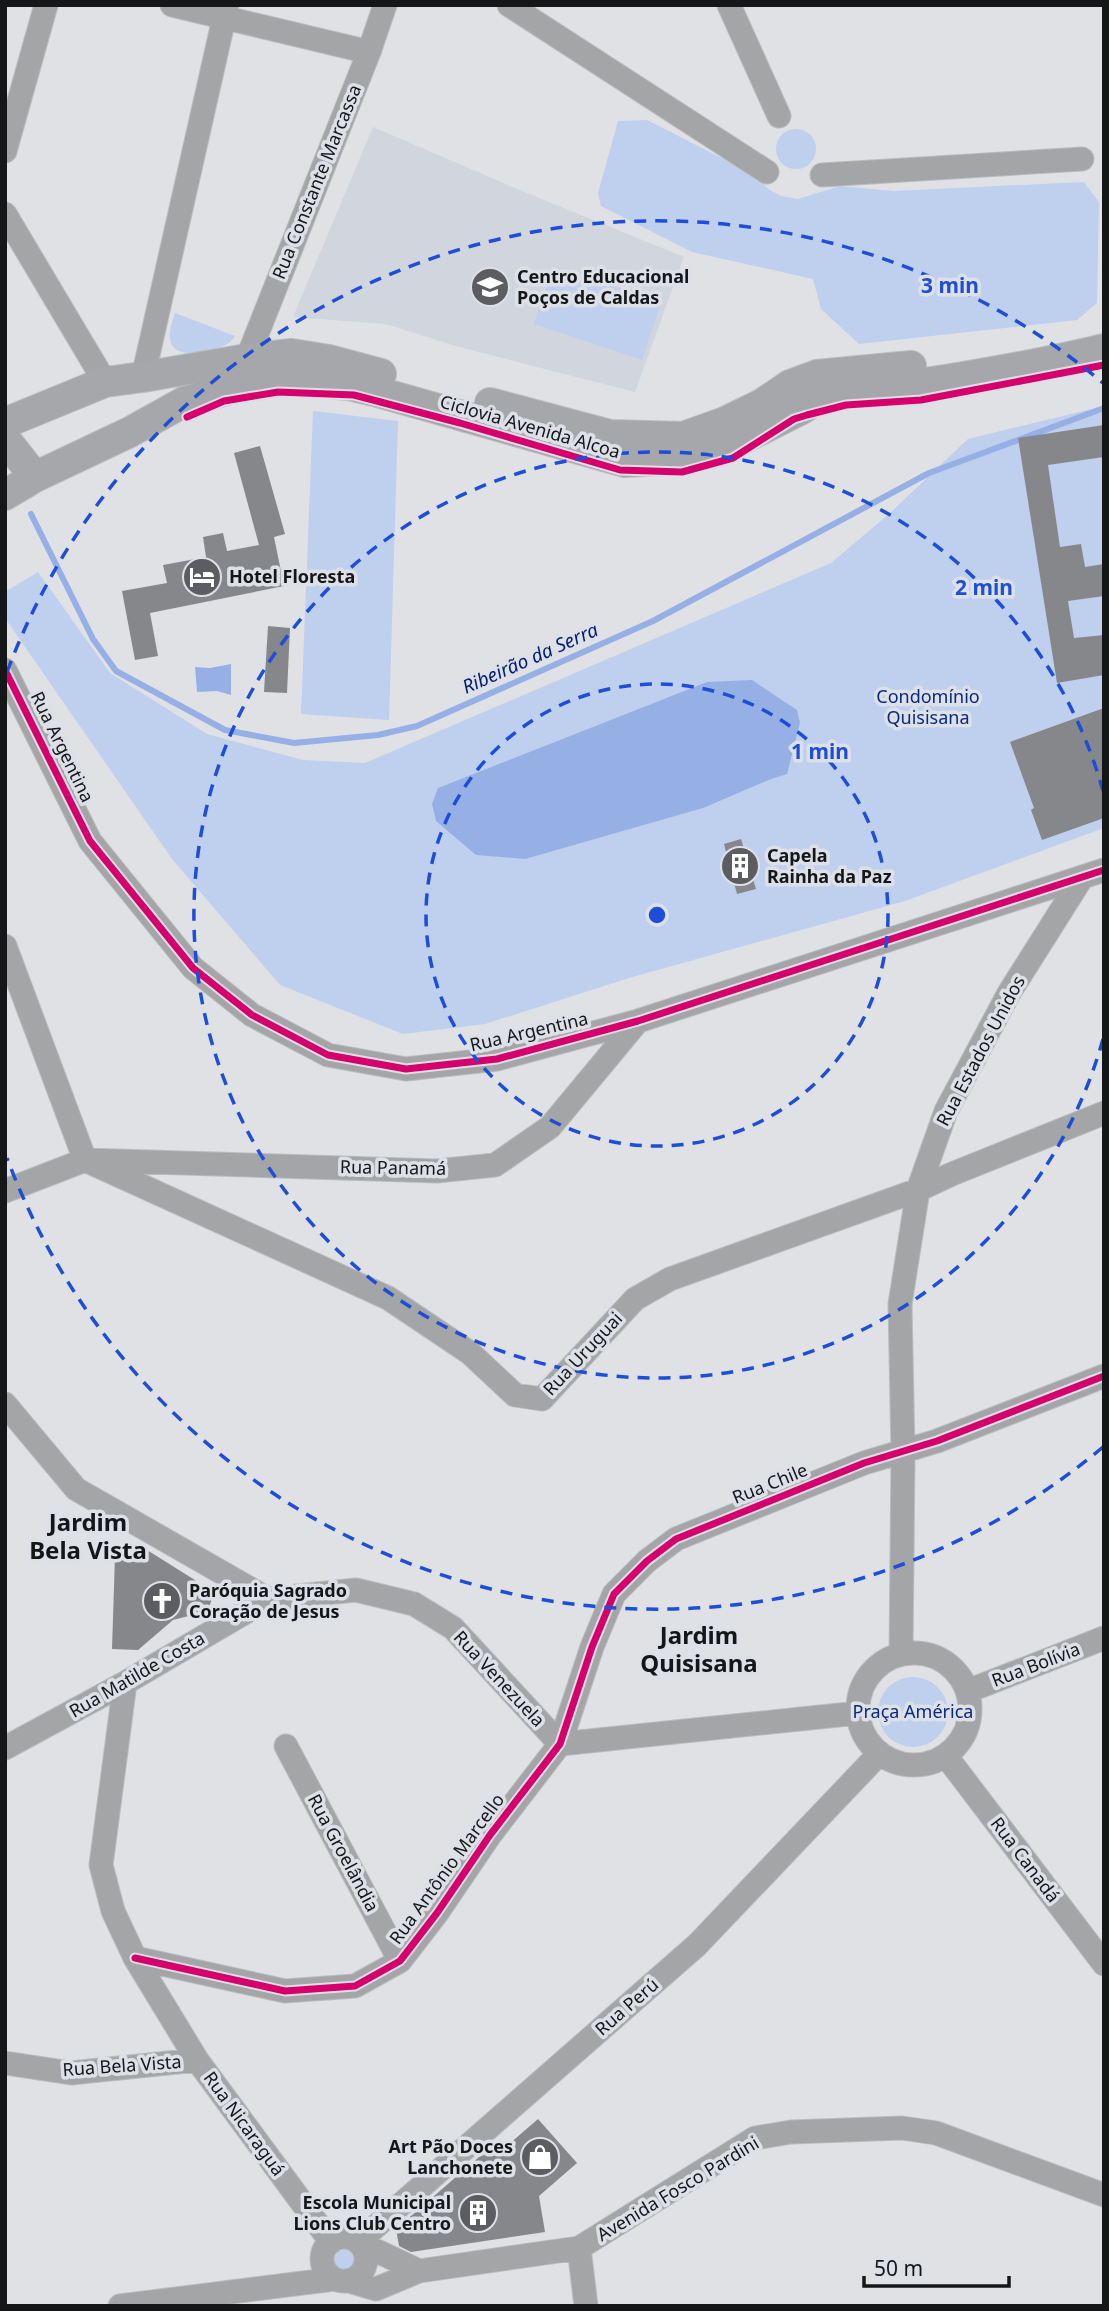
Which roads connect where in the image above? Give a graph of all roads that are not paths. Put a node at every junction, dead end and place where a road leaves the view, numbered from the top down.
1 (46, 5) edge
2 (172, 5) edge
3 (386, 5) edge
4 (509, 5) edge
5 (729, 5) edge
6 (226, 12) edge
7 (369, 52) junction
8 (779, 116) dead end
9 (5, 151) edge
10 (1082, 159) dead end
11 (768, 172) dead end
12 (822, 175) dead end
13 (5, 214) edge
14 (1104, 331) edge
15 (1104, 349) edge
16 (247, 359) junction
17 (143, 377) junction
18 (105, 382) junction
19 (5, 423) edge
20 (130, 432) junction
21 (5, 439) edge
22 (35, 477) junction
23 (5, 495) edge
24 (5, 670) edge
25 (1104, 870) edge
26 (1081, 879) junction
27 (5, 946) edge
28 (638, 1021) junction
29 (1104, 1113) edge
30 (85, 1160) junction
31 (918, 1190) junction
32 (5, 1191) edge
33 (1104, 1376) edge
34 (5, 1404) edge
35 (903, 1452) junction
36 (268, 1599) junction
37 (1104, 1638) edge
38 (901, 1654) junction
39 (125, 1683) junction
40 (968, 1691) junction
41 (858, 1713) junction
42 (560, 1744) junction
43 (286, 1746) dead end
44 (5, 1748) edge
45 (879, 1754) junction
46 (946, 1756) junction
47 (135, 1958) junction
48 (400, 1961) junction
49 (1104, 1964) edge
50 (197, 2060) junction
51 (5, 2063) edge
52 (1104, 2195) edge
53 (331, 2242) junction
54 (358, 2242) junction
55 (579, 2248) junction
56 (419, 2271) junction
57 (342, 2280) junction
58 (378, 2297) edge
59 (120, 2306) edge
60 (586, 2306) edge

1 - 9 street
2 - 6 street
3 - 7 street, Rua Constante Marcassa
4 - 11 street
5 - 8 street
6 - 7 street
6 - 17 street
7 - 16 street, Rua Constante Marcassa
10 - 12 street
13 - 18 street
14 - 16 main road
15 - 20 main road
16 - 17 main road
17 - 18 main road
17 - 20 main road
18 - 19 main road
20 - 22 main road
21 - 22 main road
22 - 23 main road
24 - 28 street, Rua Argentina
25 - 26 street, Rua Argentina
26 - 28 street, Rua Argentina
26 - 31 street, Rua Estados Unidos
27 - 30 street
28 - 30 street, Rua Panamá
29 - 31 street, Rua Uruguai
30 - 31 street, Rua Uruguai
30 - 32 street
31 - 35 street, Rua Estados Unidos
33 - 35 street, Rua Chile
34 - 36 street
35 - 38 street, Rua Estados Unidos
35 - 42 street, Rua Chile
36 - 39 street, Rua Matilde Costa
36 - 42 street, Rua Venezuela
37 - 40 street, Rua Bolívia
38 - 40 street
38 - 41 street
39 - 44 street, Rua Matilde Costa
39 - 47 street, Rua Nicaraguá
40 - 46 street
41 - 42 street
41 - 45 street
42 - 48 street, Rua Antônio Marcello
43 - 48 street, Rua Groelândia
45 - 46 street
45 - 54 street, Rua Perú
46 - 49 street, Rua Canadá
47 - 48 street, Rua Antônio Marcello
47 - 50 street, Rua Nicaraguá
50 - 51 street, Rua Bela Vista
50 - 53 street, Rua Nicaraguá
52 - 55 street, Avenida Fosco Pardini
53 - 54 street
53 - 57 street
54 - 56 street
54 - 57 street
55 - 56 street
55 - 60 street
56 - 58 street
57 - 58 street
57 - 59 street

